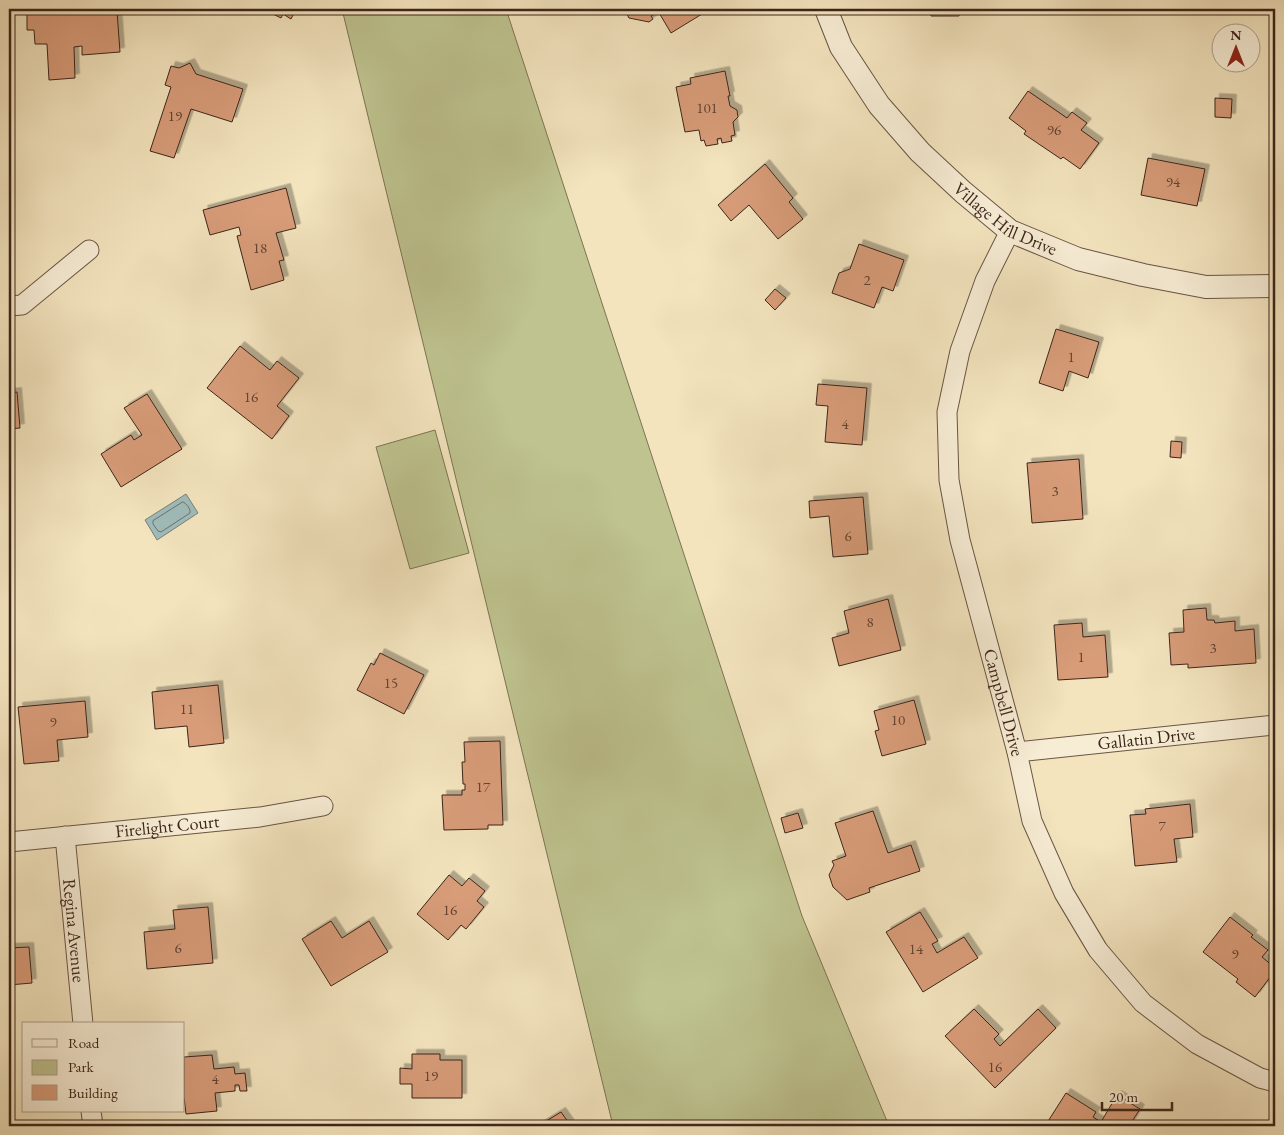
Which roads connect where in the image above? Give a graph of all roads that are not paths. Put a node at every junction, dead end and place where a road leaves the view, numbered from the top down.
1 (826, 9) edge
2 (1010, 231) junction
3 (89, 250) dead end
4 (1275, 286) edge
5 (9, 306) edge
6 (1275, 725) edge
7 (1018, 752) junction
8 (323, 806) dead end
9 (64, 836) junction
10 (9, 842) edge
11 (83, 1022) edge
12 (1275, 1082) edge
13 (91, 1112) edge
14 (93, 1126) edge

1 - 2 street, Village Hill Drive
2 - 4 street, Village Hill Drive
2 - 7 street, Campbell Drive
3 - 5 street
6 - 7 street, Gallatin Drive
7 - 12 street, Campbell Drive
8 - 9 street, Firelight Court
9 - 10 street, Firelight Court
9 - 11 street, Regina Avenue
13 - 14 street

